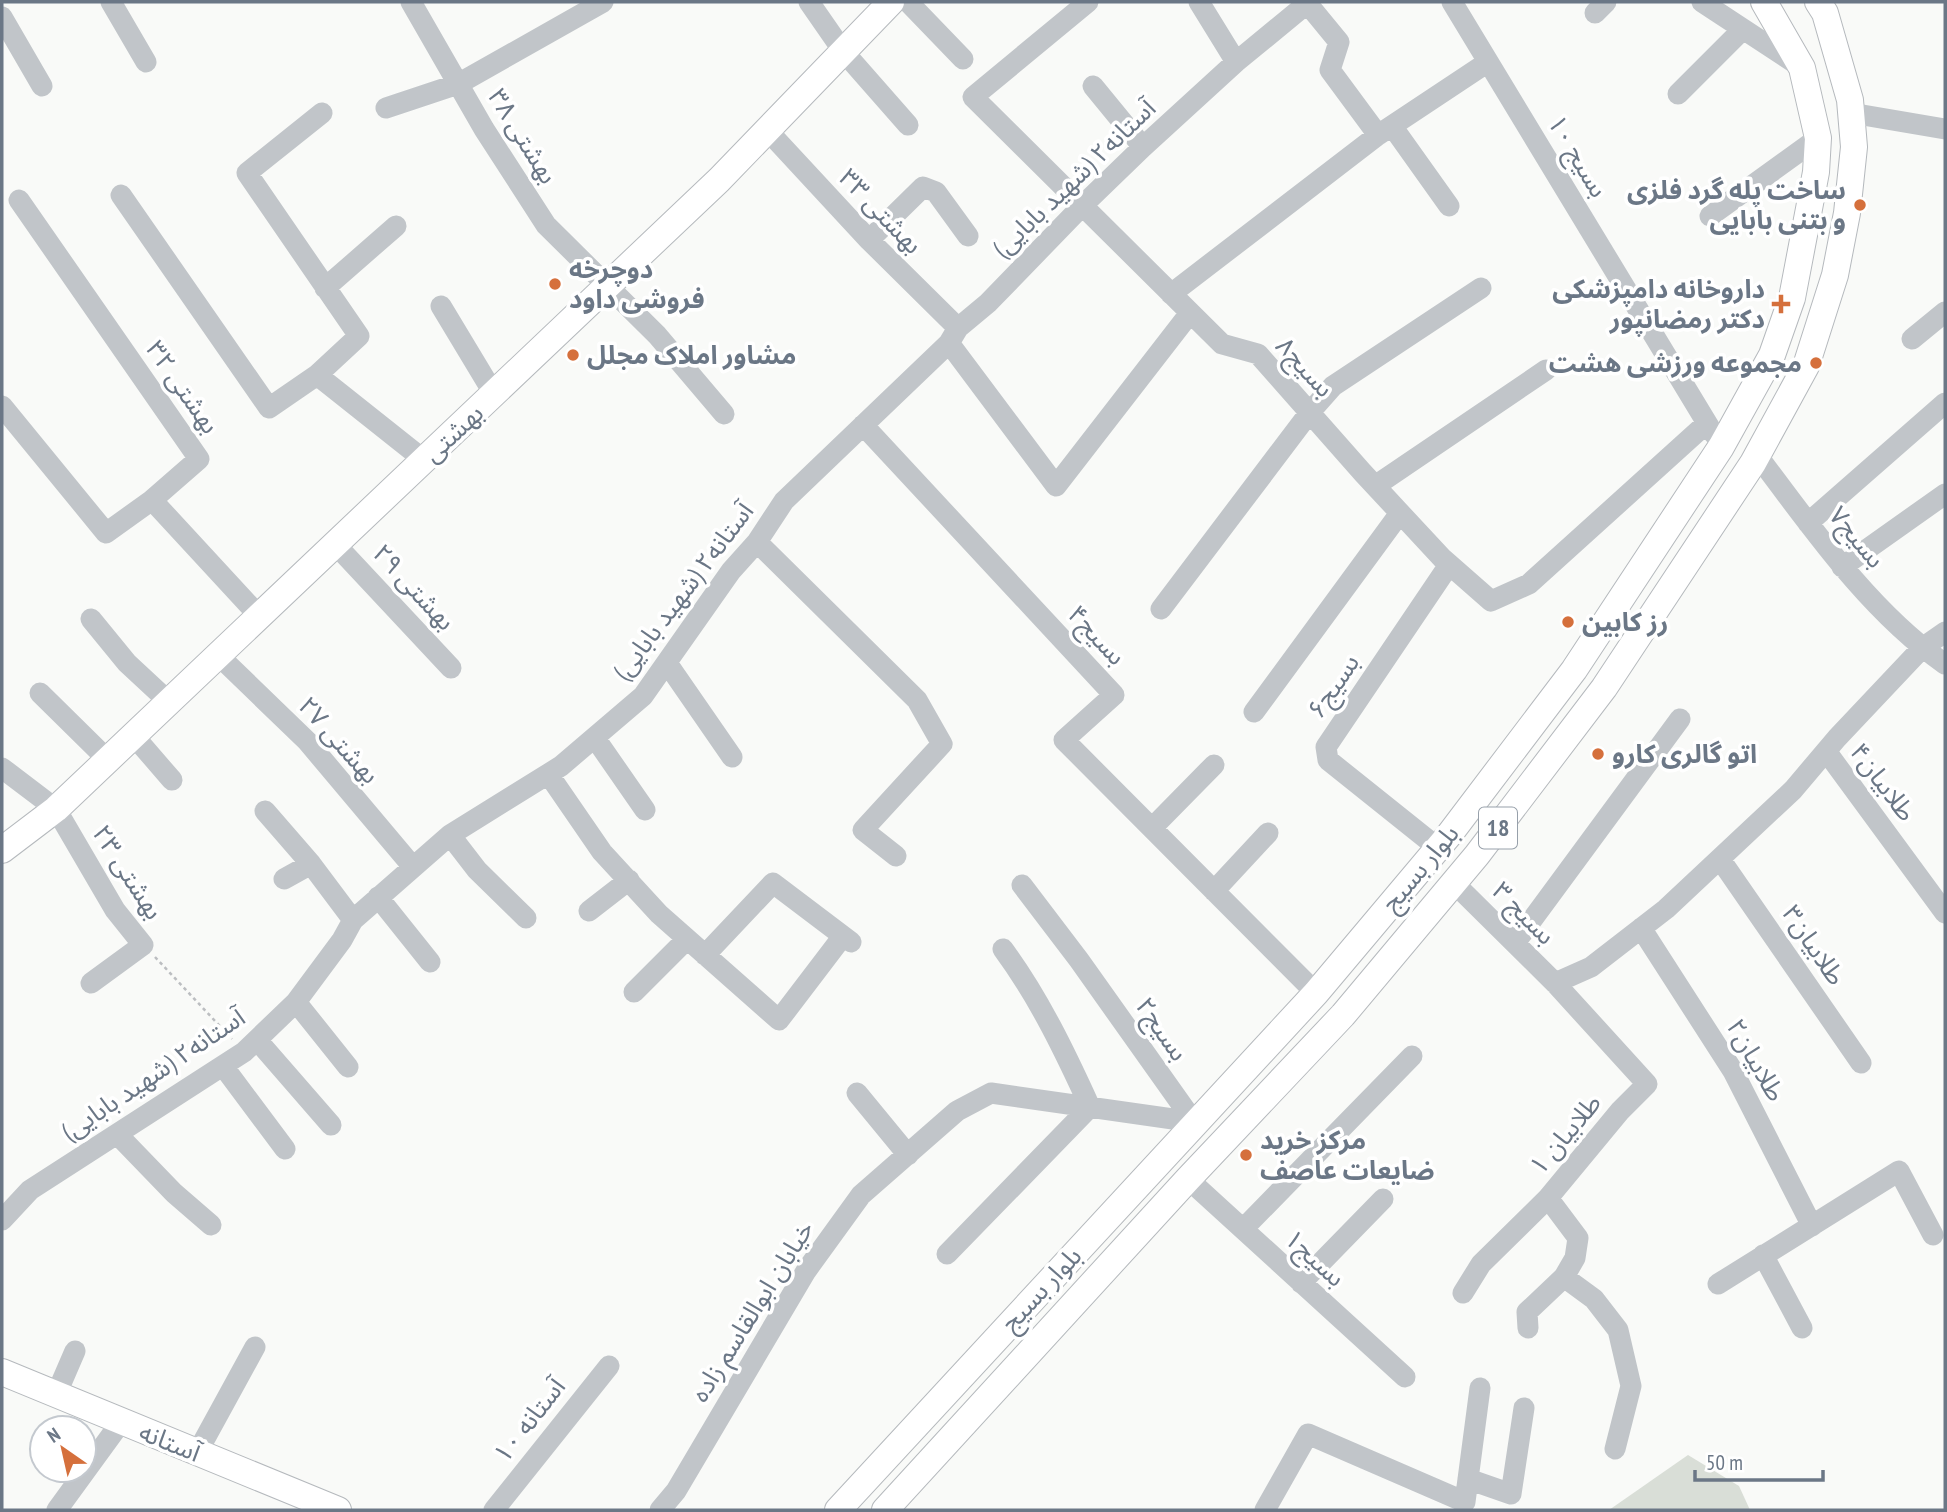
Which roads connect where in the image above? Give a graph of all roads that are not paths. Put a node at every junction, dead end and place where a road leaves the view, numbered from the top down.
1 (111, 2) edge
2 (411, 2) edge
3 (603, 2) edge
4 (809, 2) edge
5 (891, 2) edge
6 (908, 2) edge
7 (1088, 2) edge
8 (1199, 2) edge
9 (1308, 2) edge
10 (1452, 2) edge
11 (1702, 2) edge
12 (1764, 2) edge
13 (1821, 8) edge
14 (2, 17) edge
15 (1742, 30) junction
16 (843, 51) junction
17 (963, 59) dead end
18 (146, 62) dead end
19 (1236, 62) junction
20 (1488, 62) junction
21 (1802, 68) junction
22 (458, 84) junction
23 (42, 86) dead end
24 (1093, 86) dead end
25 (1678, 94) dead end
26 (386, 108) dead end
27 (322, 113) dead end
28 (1852, 113) junction
29 (908, 125) dead end
30 (1945, 129) edge
31 (766, 130) junction
32 (1385, 130) junction
33 (1818, 138) junction
34 (1143, 148) junction
35 (121, 195) dead end
36 (19, 200) dead end
37 (1083, 205) junction
38 (1448, 206) dead end
39 (1710, 216) dead end
40 (397, 226) dead end
41 (968, 236) dead end
42 (869, 240) junction
43 (608, 285) junction
44 (325, 288) junction
45 (1481, 288) dead end
46 (1171, 294) junction
47 (441, 306) dead end
48 (1945, 312) edge
49 (1190, 313) junction
50 (954, 336) junction
51 (1912, 339) dead end
52 (1546, 370) dead end
53 (317, 375) junction
54 (494, 394) junction
55 (1945, 403) edge
56 (2, 406) edge
57 (1310, 412) junction
58 (724, 414) dead end
59 (1707, 424) junction
60 (863, 425) junction
61 (1721, 447) junction
62 (1757, 455) junction
63 (424, 460) junction
64 (1374, 486) junction
65 (1945, 494) edge
66 (152, 500) junction
67 (1400, 513) junction
68 (1808, 523) junction
69 (757, 542) junction
70 (335, 544) junction
71 (1449, 565) junction
72 (1842, 567) junction
73 (1161, 609) dead end
74 (259, 616) junction
75 (91, 619) dead end
76 (1945, 632) edge
77 (1922, 648) junction
78 (218, 655) junction
79 (667, 663) junction
80 (1945, 664) edge
81 (451, 668) dead end
82 (40, 693) dead end
83 (169, 702) junction
84 (1254, 712) dead end
85 (1681, 719) dead end
86 (133, 736) junction
87 (595, 738) junction
88 (1826, 751) junction
89 (732, 757) dead end
90 (108, 760) junction
91 (1214, 765) dead end
92 (2, 768) edge
93 (549, 775) junction
94 (172, 780) dead end
95 (56, 809) junction
96 (645, 810) dead end
97 (265, 811) dead end
98 (1152, 828) junction
99 (1268, 833) dead end
100 (450, 835) junction
101 (1438, 848) junction
102 (2, 850) edge
103 (896, 856) dead end
104 (1720, 859) junction
105 (311, 864) junction
106 (413, 867) junction
107 (284, 879) dead end
108 (629, 880) junction
109 (1454, 883) junction
110 (1022, 884) dead end
111 (1214, 891) junction
112 (378, 897) junction
113 (589, 911) dead end
114 (1945, 912) edge
115 (527, 918) dead end
116 (353, 920) junction
117 (1641, 928) junction
118 (687, 939) junction
119 (1515, 943) junction
120 (1003, 949) dead end
121 (705, 955) junction
122 (430, 962) dead end
123 (90, 983) dead end
124 (1555, 983) junction
125 (634, 992) dead end
126 (1315, 993) junction
127 (296, 1002) junction
128 (251, 1046) junction
129 (1412, 1056) dead end
130 (1861, 1063) dead end
131 (223, 1066) junction
132 (348, 1067) dead end
133 (857, 1093) dead end
134 (1090, 1107) junction
135 (1194, 1122) junction
136 (331, 1125) dead end
137 (117, 1134) junction
138 (285, 1149) dead end
139 (908, 1155) junction
140 (1188, 1179) junction
141 (1548, 1198) junction
142 (1383, 1199) dead end
143 (2, 1220) edge
144 (211, 1225) dead end
145 (1812, 1226) junction
146 (1243, 1229) junction
147 (1933, 1235) dead end
148 (947, 1254) dead end
149 (1763, 1255) junction
150 (1563, 1277) junction
151 (1301, 1283) junction
152 (1718, 1284) dead end
153 (1463, 1293) dead end
154 (1528, 1328) dead end
155 (1802, 1328) dead end
156 (255, 1347) dead end
157 (75, 1351) dead end
158 (608, 1366) dead end
159 (2, 1372) edge
160 (1405, 1377) dead end
161 (1480, 1388) dead end
162 (56, 1395) junction
163 (1524, 1408) dead end
164 (121, 1422) junction
165 (1615, 1449) dead end
166 (197, 1453) junction
167 (1468, 1479) junction
168 (319, 1507) edge
169 (57, 1510) edge
170 (494, 1510) edge
171 (660, 1510) edge
172 (838, 1510) edge
173 (885, 1510) edge
174 (1265, 1510) edge

1 - 18 street
2 - 22 street, بهشتی ۳۸
3 - 22 street
4 - 16 street
5 - 16 main road, بهشتی
6 - 17 street
7 - 37 street, بسیج۸
8 - 19 street
9 - 19 street, آستانه۲ (شهید بابایی)
9 - 32 street
10 - 20 street, بسیج ۱۰
11 - 15 street
12 - 21 main road, بلوار بسیج
13 - 28 main road, بلوار بسیج / 18
14 - 23 street
15 - 21 street
15 - 25 street
16 - 29 street
16 - 31 main road, بهشتی
19 - 34 street, آستانه۲ (شهید بابایی)
20 - 32 street
20 - 59 street, بسیج ۱۰
21 - 33 main road, بلوار بسیج / 18
22 - 26 street
22 - 43 street, بهشتی ۳۸
24 - 34 street
27 - 44 street
28 - 30 street
28 - 62 main road, بلوار بسیج / 18
31 - 42 street, بهشتی ۳۳
31 - 43 main road, بهشتی
32 - 38 street
32 - 46 street
33 - 39 street
33 - 61 main road, بلوار بسیج / 18
34 - 37 street, آستانه۲ (شهید بابایی)
35 - 53 street
36 - 66 street, بهشتی ۳۲
37 - 46 street, بسیج۸
37 - 50 street, آستانه۲ (شهید بابایی)
40 - 44 street
41 - 42 street
42 - 50 street, بهشتی ۳۳
43 - 54 main road, بهشتی
43 - 58 street, بهشتی ۳۸
44 - 53 street
45 - 57 street
46 - 49 street, بسیج۸
47 - 54 street
48 - 51 street
49 - 50 street, بهشتی ۳۳
49 - 57 street, بسیج۸
50 - 60 street, آستانه۲ (شهید بابایی)
52 - 64 street
53 - 63 street
54 - 63 main road, بهشتی
55 - 68 street
56 - 66 street
57 - 64 street, بسیج۸
57 - 73 street
59 - 61 street, بسیج ۱۰
59 - 71 street, بسیج۸
60 - 69 street, آستانه۲ (شهید بابایی)
60 - 98 street, بسیج۴
61 - 101 main road, بلوار بسیج / 18
62 - 68 street, بسیج۷
62 - 109 main road, بلوار بسیج / 18
63 - 70 main road, بهشتی
64 - 67 street, بسیج۸
65 - 72 street
66 - 74 street
67 - 71 street, بسیج۸
67 - 84 street
68 - 72 street, بسیج۷
69 - 79 street, آستانه۲ (شهید بابایی)
69 - 103 street
70 - 74 main road, بهشتی
70 - 81 street, بهشتی ۲۹
71 - 101 street, بسیج۶
72 - 77 street, بسیج۷
74 - 78 main road, بهشتی
75 - 83 street
76 - 77 street
77 - 80 street, بسیج۷
77 - 88 street
78 - 83 main road, بهشتی
78 - 106 street, بهشتی ۲۷
79 - 87 street, آستانه۲ (شهید بابایی)
79 - 89 street
82 - 90 street
83 - 86 main road, بهشتی
85 - 119 street
86 - 90 main road, بهشتی
86 - 94 street
87 - 93 street, آستانه۲ (شهید بابایی)
87 - 96 street
88 - 104 street
88 - 114 street, طلابیان۴
90 - 95 main road, بهشتی
91 - 98 street
92 - 95 street
93 - 100 street, آستانه۲ (شهید بابایی)
93 - 108 street
95 - 102 main road, بهشتی
95 - 123 street, بهشتی ۲۳
97 - 105 street
98 - 111 street, بسیج۴
99 - 111 street
100 - 106 street, آستانه۲ (شهید بابایی)
100 - 115 street
101 - 126 main road, بلوار بسیج / 18
104 - 117 street
104 - 130 street, طلابیان۳
105 - 107 street
105 - 116 street
106 - 112 street, آستانه۲ (شهید بابایی)
108 - 113 street
108 - 118 street
109 - 119 street, بسیج ۳
109 - 140 main road, بلوار بسیج / 18
110 - 135 street, بسیج۲
111 - 126 street, بسیج۴
112 - 116 street, آستانه۲ (شهید بابایی)
112 - 122 street
116 - 127 street, آستانه۲ (شهید بابایی)
117 - 124 street
117 - 145 street, طلابیان۲
118 - 121 street
118 - 125 street
119 - 124 street, بسیج ۳
120 - 134 street
121 - 121 street
124 - 141 street, طلابیان ۱
126 - 135 main road, بلوار بسیج / 18
127 - 128 street, آستانه۲ (شهید بابایی)
127 - 132 street
128 - 131 street, آستانه۲ (شهید بابایی)
128 - 136 street
129 - 146 street
131 - 137 street, آستانه۲ (شهید بابایی)
131 - 138 street
133 - 139 street
134 - 135 street
134 - 139 street, خیابان ابوالقاسم زاده
134 - 148 street
135 - 172 main road, بلوار بسیج / 18
137 - 143 street, آستانه۲ (شهید بابایی)
137 - 144 street
139 - 171 street, خیابان ابوالقاسم زاده
140 - 146 street, بسیج۱
140 - 173 main road, بلوار بسیج / 18
141 - 150 street, طلابیان ۱
141 - 153 street
142 - 151 street
145 - 147 street
145 - 149 street
146 - 151 street, بسیج۱
149 - 152 street
149 - 155 street
150 - 154 street
150 - 165 street
151 - 160 street, بسیج۱
156 - 166 street
157 - 162 street
158 - 170 street, آستانه ۱۰
159 - 162 main road, آستانه
161 - 167 street
162 - 164 main road, آستانه
163 - 167 street
164 - 166 main road, آستانه
164 - 169 street
166 - 168 main road, آستانه
167 - 174 street

